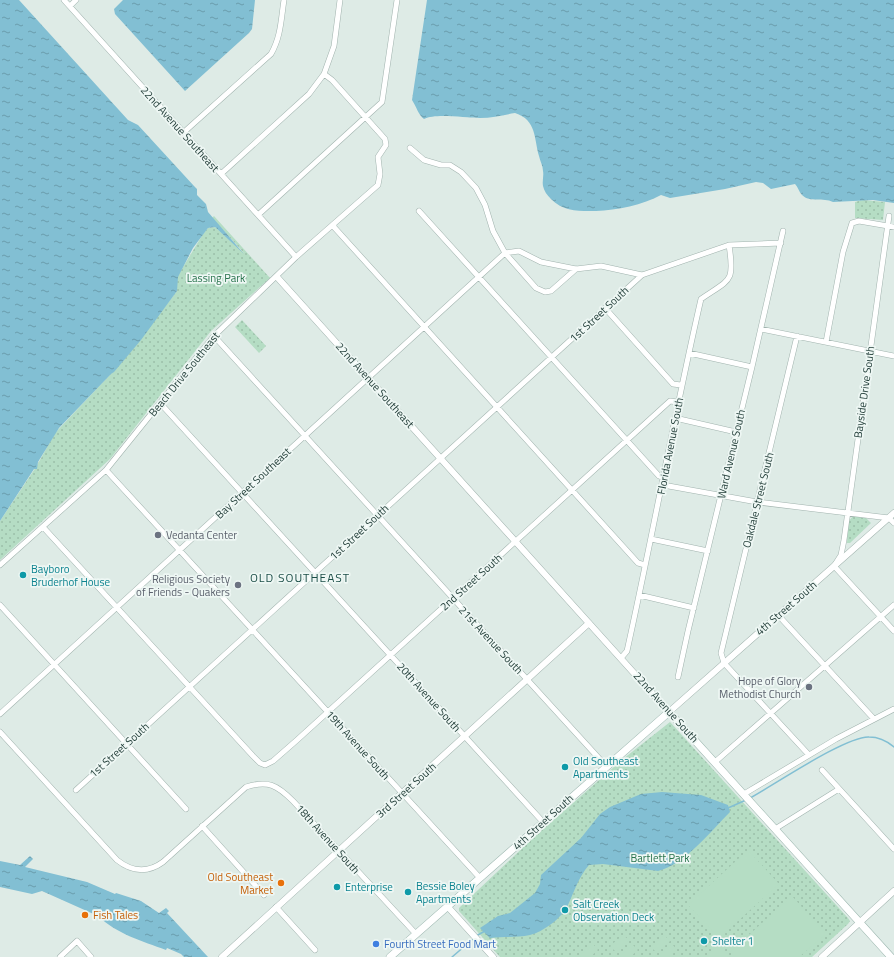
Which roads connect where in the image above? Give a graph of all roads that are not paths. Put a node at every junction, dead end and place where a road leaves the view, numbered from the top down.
1 (64, 0) edge
2 (76, 0) edge
3 (284, 0) edge
4 (340, 0) edge
5 (397, 0) edge
6 (70, 6) junction
7 (324, 74) junction
8 (366, 118) junction
9 (183, 133) junction
10 (410, 148) dead end
11 (221, 174) junction
12 (419, 211) dead end
13 (258, 215) junction
14 (889, 216) dead end
15 (888, 225) junction
16 (332, 226) junction
17 (894, 226) edge
18 (783, 231) dead end
19 (780, 243) junction
20 (729, 245) junction
21 (505, 253) junction
22 (296, 258) junction
23 (576, 269) junction
24 (642, 275) junction
25 (277, 277) junction
26 (479, 278) junction
27 (605, 308) junction
28 (424, 327) junction
29 (761, 329) junction
30 (214, 336) junction
31 (797, 336) junction
32 (826, 342) junction
33 (870, 351) junction
34 (689, 353) junction
35 (894, 356) edge
36 (552, 358) junction
37 (752, 367) junction
38 (368, 378) junction
39 (681, 385) junction
40 (678, 402) junction
41 (160, 403) junction
42 (497, 407) junction
43 (675, 418) junction
44 (736, 432) junction
45 (305, 436) junction
46 (627, 441) junction
47 (440, 458) junction
48 (106, 470) junction
49 (664, 478) junction
50 (663, 485) junction
51 (572, 490) junction
52 (242, 493) junction
53 (721, 496) junction
54 (757, 502) junction
55 (846, 512) junction
56 (377, 515) junction
57 (892, 516) edge
58 (894, 523) edge
59 (43, 527) junction
60 (651, 539) junction
61 (516, 541) junction
62 (180, 551) junction
63 (708, 552) junction
64 (0, 565) edge
65 (645, 565) junction
66 (834, 566) junction
67 (315, 572) junction
68 (639, 595) junction
69 (453, 599) junction
70 (0, 605) edge
71 (894, 605) edge
72 (117, 608) junction
73 (694, 608) junction
74 (778, 615) junction
75 (881, 617) junction
76 (589, 623) junction
77 (252, 629) junction
78 (894, 631) edge
79 (390, 655) junction
80 (621, 658) junction
81 (724, 663) junction
82 (54, 665) junction
83 (826, 665) junction
84 (678, 676) dead end
85 (527, 679) junction
86 (190, 686) junction
87 (894, 709) edge
88 (327, 712) junction
89 (670, 712) junction
90 (0, 714) edge
91 (771, 714) junction
92 (874, 719) junction
93 (0, 732) edge
94 (464, 736) junction
95 (127, 744) junction
96 (809, 755) junction
97 (716, 762) junction
98 (606, 766) junction
99 (822, 770) dead end
100 (839, 789) junction
101 (76, 790) dead end
102 (402, 794) junction
103 (744, 794) junction
104 (186, 809) dead end
105 (543, 822) junction
106 (202, 826) junction
107 (775, 828) junction
108 (894, 849) edge
109 (339, 851) junction
110 (480, 878) junction
111 (894, 891) edge
112 (264, 895) dead end
113 (276, 908) junction
114 (448, 908) junction
115 (860, 922) junction
116 (416, 934) junction
117 (315, 950) dead end
118 (391, 956) edge
119 (60, 957) edge
120 (91, 957) edge
121 (222, 957) edge
122 (493, 957) edge
123 (822, 957) edge
124 (891, 957) edge

1 - 6 street, 22nd Avenue Southeast
2 - 6 street
3 - 9 street
4 - 7 street
5 - 8 street
6 - 9 street, 22nd Avenue Southeast
7 - 8 street
7 - 11 street
8 - 13 street
8 - 16 street, Beach Drive Southeast
9 - 11 street, 22nd Avenue Southeast
10 - 21 street
11 - 13 street, 22nd Avenue Southeast
12 - 26 street
13 - 22 street, 22nd Avenue Southeast
14 - 15 street, Bayside Drive South
15 - 17 street
15 - 32 street
15 - 33 street, Bayside Drive South
16 - 22 street, Beach Drive Southeast
16 - 28 street
18 - 19 street, Ward Avenue South
19 - 20 street
19 - 29 street, Ward Avenue South
20 - 24 street
20 - 34 street, Florida Avenue South
21 - 23 street
21 - 23 street
21 - 26 street, Bay Street Southeast
22 - 25 street, Beach Drive Southeast
23 - 24 street
24 - 27 street, 1st Street South
25 - 30 street, Beach Drive Southeast
25 - 38 street, 22nd Avenue Southeast
26 - 28 street, Bay Street Southeast
26 - 36 street
27 - 36 street, 1st Street South
27 - 39 street
28 - 38 street, Bay Street Southeast
28 - 42 street
29 - 31 street
29 - 37 street, Ward Avenue South
30 - 41 street, Beach Drive Southeast
30 - 45 street, 21st Avenue South
31 - 32 street
31 - 54 street, Oakdale Street South
32 - 33 street
33 - 35 street
33 - 55 street, Bayside Drive South
34 - 37 street
34 - 39 street, Florida Avenue South
36 - 42 street, 1st Street South
36 - 46 street
37 - 44 street, Ward Avenue South
38 - 45 street, Bay Street Southeast
38 - 47 street, 22nd Avenue Southeast
39 - 40 street, Florida Avenue South
40 - 43 street, Florida Avenue South
40 - 46 street, 2nd Street South
41 - 48 street, Beach Drive Southeast
41 - 52 street, 20th Avenue South
42 - 47 street, 1st Street South
42 - 51 street
43 - 44 street
43 - 49 street, Florida Avenue South
44 - 53 street, Ward Avenue South
45 - 52 street, Bay Street Southeast
45 - 56 street, 21st Avenue South
46 - 49 street
46 - 51 street, 2nd Street South
47 - 56 street, 1st Street South
47 - 61 street, 22nd Avenue South
48 - 59 street, Beach Drive Southeast
48 - 62 street, 19th Avenue South
49 - 50 street, Florida Avenue South
50 - 53 street
50 - 60 street, Florida Avenue South
51 - 61 street, 2nd Street South
51 - 65 street
52 - 62 street, Bay Street Southeast
52 - 67 street, 20th Avenue South
53 - 54 street
53 - 63 street, Ward Avenue South
54 - 55 street
54 - 81 street, Oakdale Street South
55 - 57 street
55 - 66 street, Bayside Drive South
56 - 67 street, 1st Street South
56 - 69 street, 21st Avenue South
57 - 58 street
57 - 66 street, 4th Street South
59 - 64 street, Beach Drive Southeast
59 - 72 street
60 - 63 street
60 - 65 street, Florida Avenue South
61 - 69 street, 2nd Street South
61 - 76 street, 22nd Avenue South
62 - 72 street, Bay Street Southeast
62 - 77 street, 19th Avenue South
63 - 73 street, Ward Avenue South
65 - 68 street, Florida Avenue South
66 - 74 street, 4th Street South
66 - 75 street
67 - 77 street, 1st Street South
67 - 79 street, 20th Avenue South
68 - 73 street
68 - 80 street, Florida Avenue South
69 - 79 street, 2nd Street South
69 - 85 street, 21st Avenue South
70 - 82 street
71 - 75 street
72 - 82 street, Bay Street Southeast
72 - 86 street
73 - 84 street, Ward Avenue South
74 - 81 street, 4th Street South
74 - 83 street
75 - 78 street
75 - 83 street
76 - 80 street, 22nd Avenue South
76 - 85 street, 3rd Street South
77 - 86 street, 1st Street South
77 - 88 street, 19th Avenue South
79 - 88 street, 2nd Street South
79 - 94 street, 20th Avenue South
80 - 89 street, 22nd Avenue South
81 - 89 street, 4th Street South
81 - 91 street
82 - 90 street, Bay Street Southeast
82 - 95 street
83 - 91 street
83 - 92 street
85 - 94 street, 3rd Street South
85 - 98 street, 21st Avenue South
86 - 88 street, 2nd Street South
86 - 95 street, 1st Street South
87 - 92 street
88 - 102 street, 19th Avenue South
89 - 97 main road, 22nd Avenue South
89 - 98 main road, 4th Street South
91 - 96 street
91 - 97 street
92 - 96 street
93 - 106 street
94 - 102 street, 3rd Street South
94 - 105 street, 20th Avenue South
95 - 101 street, 1st Street South
95 - 104 street
96 - 103 street
97 - 103 main road, 22nd Avenue South
98 - 105 main road, 4th Street South
99 - 100 street
100 - 107 street
100 - 108 street
102 - 109 street, 3rd Street South
102 - 110 street, 19th Avenue South
103 - 107 main road, 22nd Avenue South
105 - 110 main road, 4th Street South
106 - 109 street, 18th Avenue South
106 - 112 street
107 - 115 main road, 22nd Avenue South
109 - 113 street, 3rd Street South
109 - 116 street, 18th Avenue South
110 - 114 main road, 4th Street South
111 - 115 street
113 - 117 street
113 - 121 street, 3rd Street South
114 - 116 main road, 4th Street South
114 - 122 street
115 - 123 street
115 - 124 main road, 22nd Avenue South
116 - 118 main road, 4th Street South
119 - 120 street

